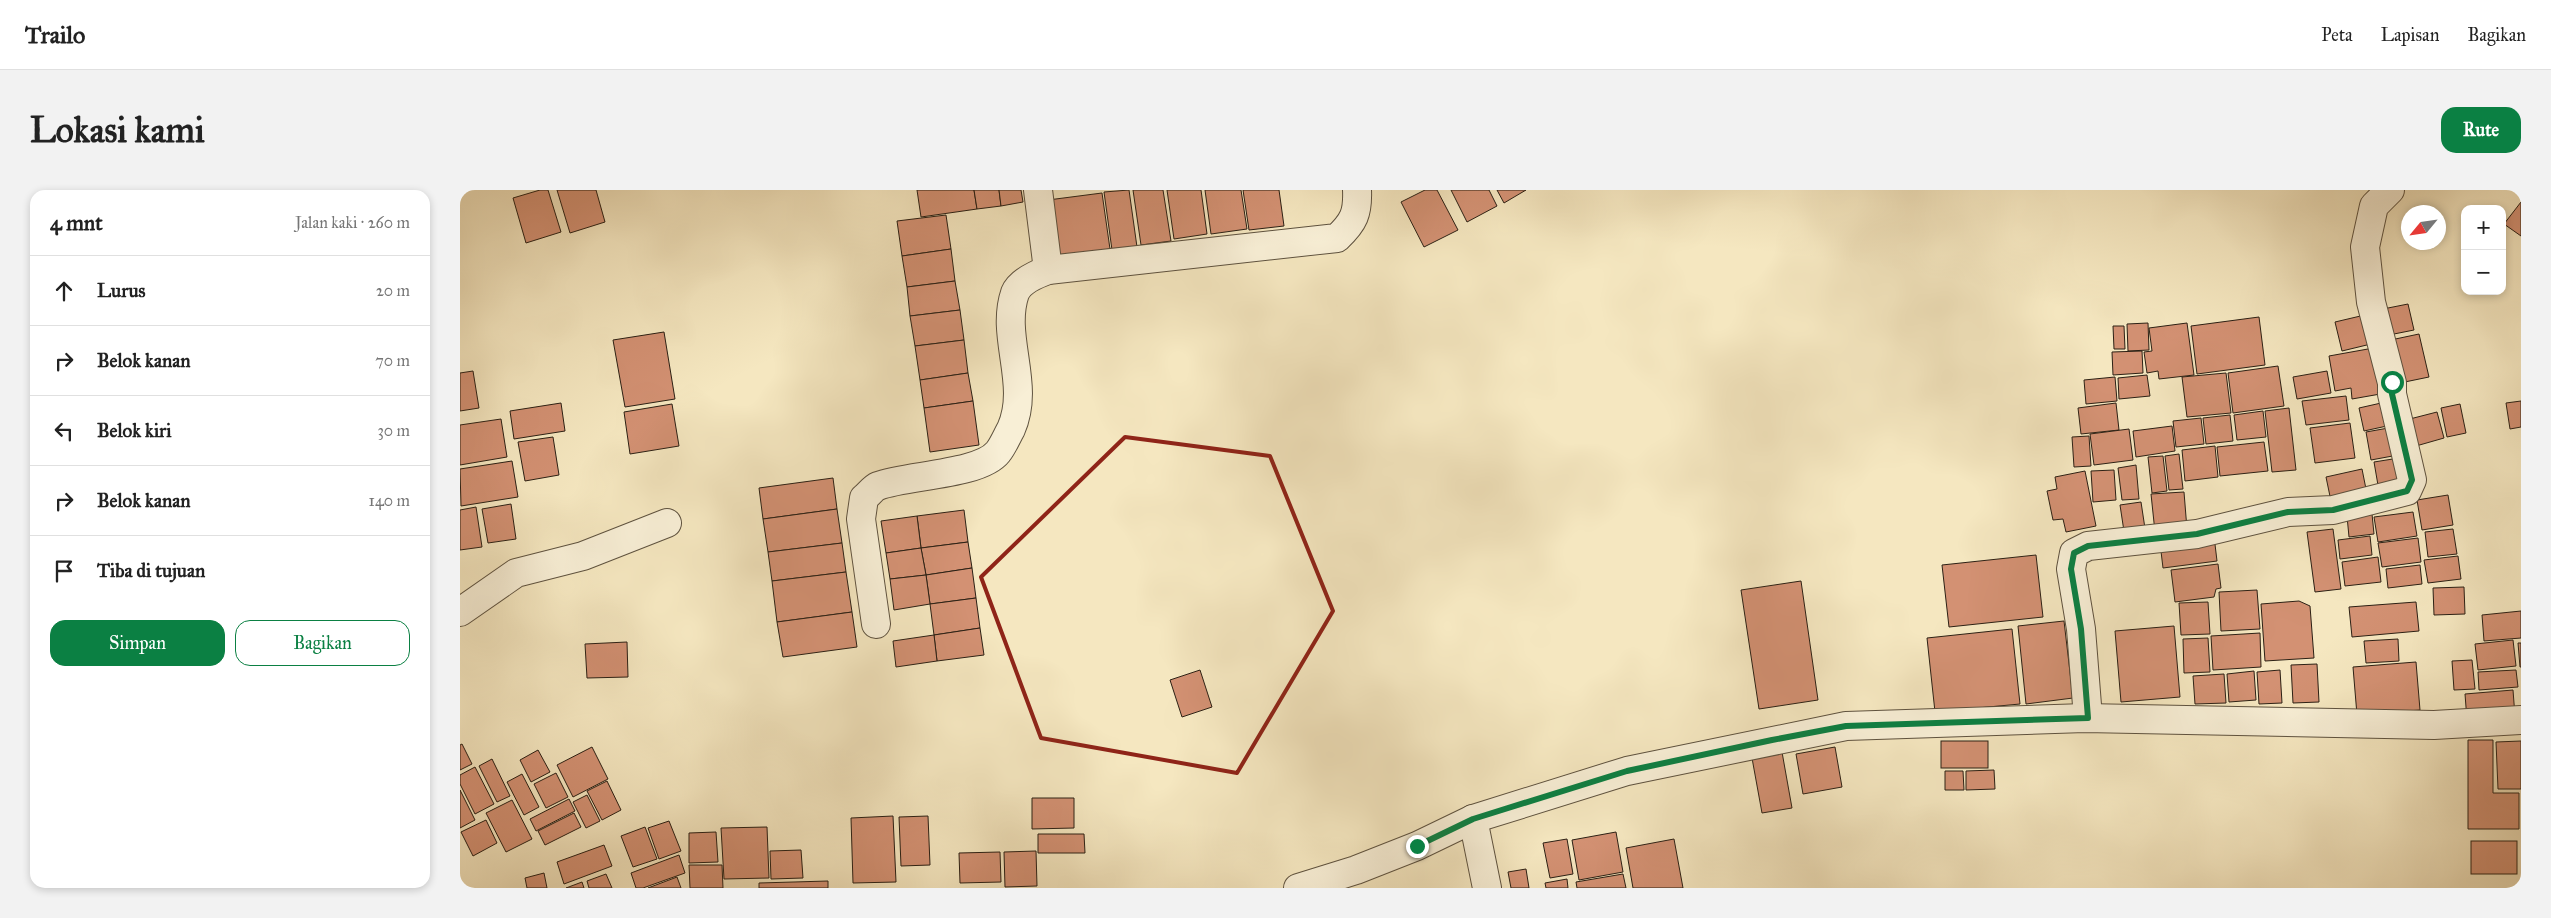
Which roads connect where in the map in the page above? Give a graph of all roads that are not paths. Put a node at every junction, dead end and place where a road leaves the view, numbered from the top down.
1 (1038, 190) edge
2 (1357, 190) edge
3 (2390, 190) edge
4 (1048, 270) junction
5 (667, 523) dead end
6 (460, 612) edge
7 (876, 624) dead end
8 (2088, 718) junction
9 (2521, 720) edge
10 (1473, 819) junction
11 (1298, 888) edge
12 (1487, 888) edge

1 - 4 street
2 - 4 street
3 - 8 street
4 - 7 street
5 - 6 street
8 - 9 street
8 - 10 street
10 - 11 street
10 - 12 street

